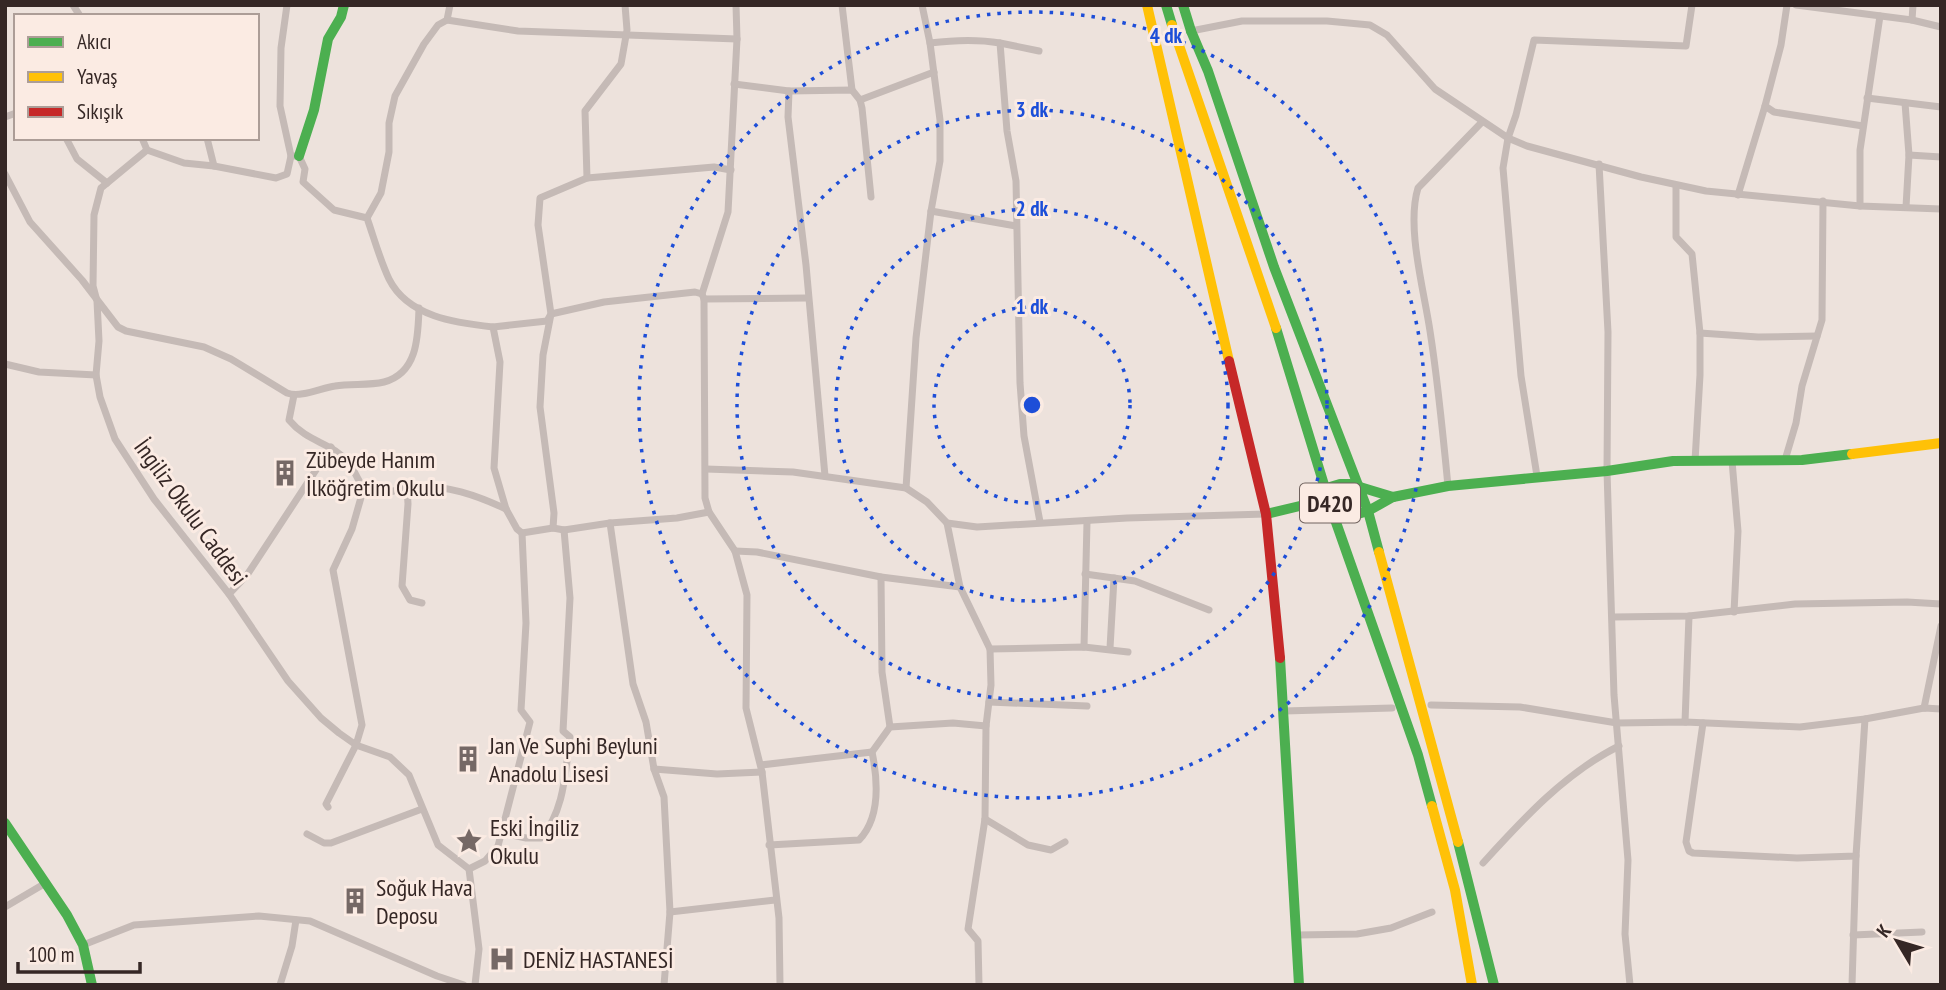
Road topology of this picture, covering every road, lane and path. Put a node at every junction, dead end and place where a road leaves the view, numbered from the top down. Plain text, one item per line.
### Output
1 (287, 5) edge
2 (344, 5) edge
3 (450, 5) edge
4 (625, 5) edge
5 (736, 5) edge
6 (842, 5) edge
7 (922, 5) edge
8 (1147, 5) edge
9 (1166, 5) edge
10 (1183, 5) edge
11 (1692, 5) edge
12 (1787, 5) edge
13 (1796, 5) edge
14 (1913, 5) edge
15 (1880, 16) junction
16 (447, 20) junction
17 (1912, 20) junction
18 (1941, 27) edge
19 (1191, 31) junction
20 (626, 36) junction
21 (737, 39) junction
22 (930, 43) junction
23 (1000, 43) junction
24 (1039, 51) dead end
25 (934, 72) junction
26 (734, 83) junction
27 (852, 90) junction
28 (789, 91) junction
29 (1867, 98) junction
30 (860, 100) junction
31 (1905, 103) junction
32 (1765, 106) junction
33 (1941, 107) edge
34 (1482, 122) junction
35 (1863, 126) junction
36 (1507, 138) junction
37 (67, 140) edge
38 (143, 140) edge
39 (208, 140) edge
40 (147, 150) junction
41 (1909, 155) junction
42 (295, 156) junction
43 (1941, 157) edge
44 (1599, 164) junction
45 (214, 166) junction
46 (731, 170) junction
47 (5, 174) edge
48 (587, 178) junction
49 (107, 183) junction
50 (1676, 186) junction
51 (1738, 195) junction
52 (871, 197) dead end
53 (1823, 201) junction
54 (1860, 206) junction
55 (1906, 208) junction
56 (1941, 209) edge
57 (931, 211) junction
58 (367, 218) junction
59 (1016, 226) junction
60 (704, 296) junction
61 (807, 298) junction
62 (97, 301) junction
63 (419, 309) junction
64 (551, 314) junction
65 (493, 327) junction
66 (1700, 333) junction
67 (1817, 336) junction
68 (5, 364) edge
69 (96, 375) junction
70 (294, 396) junction
71 (1941, 443) edge
72 (331, 447) junction
73 (1785, 460) junction
74 (1695, 461) junction
75 (1732, 461) junction
76 (706, 469) junction
77 (1607, 471) junction
78 (825, 476) junction
79 (1537, 476) junction
80 (364, 486) junction
81 (1448, 486) junction
82 (407, 487) junction
83 (1360, 487) junction
84 (905, 488) junction
85 (1326, 490) junction
86 (1393, 497) junction
87 (1304, 505) junction
88 (506, 509) junction
89 (1332, 510) junction
90 (1368, 511) junction
91 (709, 512) junction
92 (1266, 514) junction
93 (1040, 522) junction
94 (1087, 522) junction
95 (610, 523) junction
96 (947, 523) junction
97 (553, 528) junction
98 (564, 530) junction
99 (522, 533) junction
100 (735, 551) junction
101 (1085, 574) junction
102 (881, 577) junction
103 (1114, 578) junction
104 (960, 587) junction
105 (229, 594) junction
106 (422, 603) dead end
107 (1941, 604) edge
108 (1209, 610) dead end
109 (1734, 612) junction
110 (1689, 616) junction
111 (1613, 617) junction
112 (1941, 626) edge
113 (1084, 647) junction
114 (1110, 648) junction
115 (990, 649) junction
116 (1128, 652) dead end
117 (989, 702) junction
118 (1431, 705) dead end
119 (1087, 706) dead end
120 (1392, 708) dead end
121 (1924, 708) junction
122 (1941, 709) edge
123 (1284, 711) junction
124 (1865, 719) junction
125 (1685, 722) junction
126 (1617, 723) junction
127 (1703, 723) junction
128 (986, 726) junction
129 (890, 727) junction
130 (356, 745) junction
131 (1619, 746) junction
132 (872, 752) junction
133 (654, 769) junction
134 (761, 769) junction
135 (328, 807) dead end
136 (422, 809) junction
137 (985, 819) junction
138 (5, 823) edge
139 (502, 833) junction
140 (307, 834) dead end
141 (1065, 842) dead end
142 (769, 845) junction
143 (1856, 856) junction
144 (1483, 863) dead end
145 (469, 869) junction
146 (44, 884) junction
147 (775, 900) junction
148 (5, 907) edge
149 (670, 912) junction
150 (1432, 912) dead end
151 (296, 920) junction
152 (1923, 932) dead end
153 (1298, 935) junction
154 (1853, 935) junction
155 (83, 944) junction
156 (92, 985) edge
157 (280, 985) edge
158 (464, 985) edge
159 (475, 985) edge
160 (664, 985) edge
161 (780, 985) edge
162 (979, 985) edge
163 (1299, 985) edge
164 (1472, 985) edge
165 (1494, 985) edge
166 (1630, 985) edge
167 (1852, 985) edge

1 - 42 street
2 - 42 main road
3 - 16 street
4 - 20 street
5 - 21 street
6 - 27 street
7 - 22 street
8 - 92 main road
9 - 85 main road, D420
10 - 19 main road
11 - 36 street
12 - 32 street
13 - 15 street
14 - 17 street
15 - 17 street
15 - 29 street
16 - 20 street
16 - 58 street
17 - 18 street
19 - 34 street
19 - 83 main road
20 - 21 street
20 - 48 street
21 - 26 street
22 - 23 street
22 - 25 street
23 - 24 street
23 - 59 street
25 - 30 street
25 - 57 street
26 - 28 street
26 - 46 street
27 - 28 street
27 - 30 street
28 - 61 street
29 - 31 street
29 - 35 street
30 - 52 street
31 - 33 street
31 - 41 street
32 - 35 street
32 - 51 street
34 - 36 street
34 - 81 street
35 - 54 street
36 - 44 street
36 - 79 street
37 - 49 street
38 - 40 street
39 - 45 street
40 - 45 street
40 - 49 street, İngiliz Okulu Caddesi
41 - 43 street
41 - 55 street
42 - 45 street
42 - 58 street
44 - 50 street
44 - 77 street
46 - 48 street
46 - 60 street
47 - 62 street
48 - 64 street
49 - 62 street, İngiliz Okulu Caddesi
50 - 51 street
50 - 66 street
51 - 53 street
53 - 54 street
53 - 67 street
54 - 55 street
55 - 56 street
57 - 59 street
57 - 84 street
58 - 63 street
59 - 93 street
60 - 61 street
60 - 64 street
60 - 76 street
61 - 78 street
62 - 69 street, İngiliz Okulu Caddesi
62 - 70 street
63 - 65 street
63 - 70 street
64 - 65 street
64 - 97 street
65 - 88 street
66 - 67 street
66 - 74 street
67 - 73 street
68 - 69 street
69 - 105 street, İngiliz Okulu Caddesi
70 - 72 street
71 - 73 main road
72 - 80 street
72 - 105 street
73 - 75 main road
74 - 75 main road
74 - 77 main road
75 - 109 street
76 - 78 street
76 - 91 street
77 - 79 main road
77 - 111 street
78 - 84 street
79 - 81 main road
80 - 82 street
80 - 130 street
81 - 86 main road
82 - 88 street
82 - 106 street
83 - 85 main road
83 - 86 main road
83 - 90 main road
84 - 96 street
85 - 87 main road
85 - 89 main road, D420
86 - 90 main road
87 - 89 main road
87 - 92 main road
88 - 99 street
89 - 90 main road
89 - 164 main road, D420
90 - 165 main road
91 - 95 street
91 - 100 street
92 - 94 street
92 - 123 main road
93 - 94 street
93 - 96 street
94 - 101 street
95 - 98 street
95 - 133 street
96 - 104 street
97 - 98 street
97 - 99 street
98 - 139 street
99 - 139 street
100 - 102 street
100 - 134 street
101 - 103 street
101 - 113 street
102 - 104 street
102 - 129 street
103 - 108 street
103 - 114 street
104 - 115 street
105 - 130 street, İngiliz Okulu Caddesi
107 - 109 street
109 - 110 street
110 - 111 street
110 - 125 street
111 - 126 street
112 - 121 street
113 - 114 street
113 - 115 street
114 - 116 street
115 - 117 street
117 - 119 street
117 - 128 street
118 - 126 street
120 - 123 street
121 - 122 street
121 - 124 street
123 - 153 main road
124 - 127 street
124 - 143 street
125 - 126 street
125 - 127 street
126 - 131 street
127 - 143 street
128 - 129 street
128 - 137 street
129 - 132 street
130 - 135 street
130 - 136 street, İngiliz Okulu Caddesi
131 - 144 street
131 - 166 street
132 - 134 street
132 - 142 street
133 - 134 street
133 - 149 street
134 - 142 street
136 - 140 street
136 - 145 street, İngiliz Okulu Caddesi
137 - 141 street
137 - 162 street
138 - 146 main road
139 - 145 street
142 - 147 street
143 - 154 street
145 - 159 street
146 - 148 street
146 - 155 main road
147 - 149 street
147 - 161 street
149 - 160 street
150 - 153 street
151 - 155 street
151 - 157 street
151 - 158 street
152 - 154 street
153 - 163 main road
154 - 167 street
155 - 156 main road

